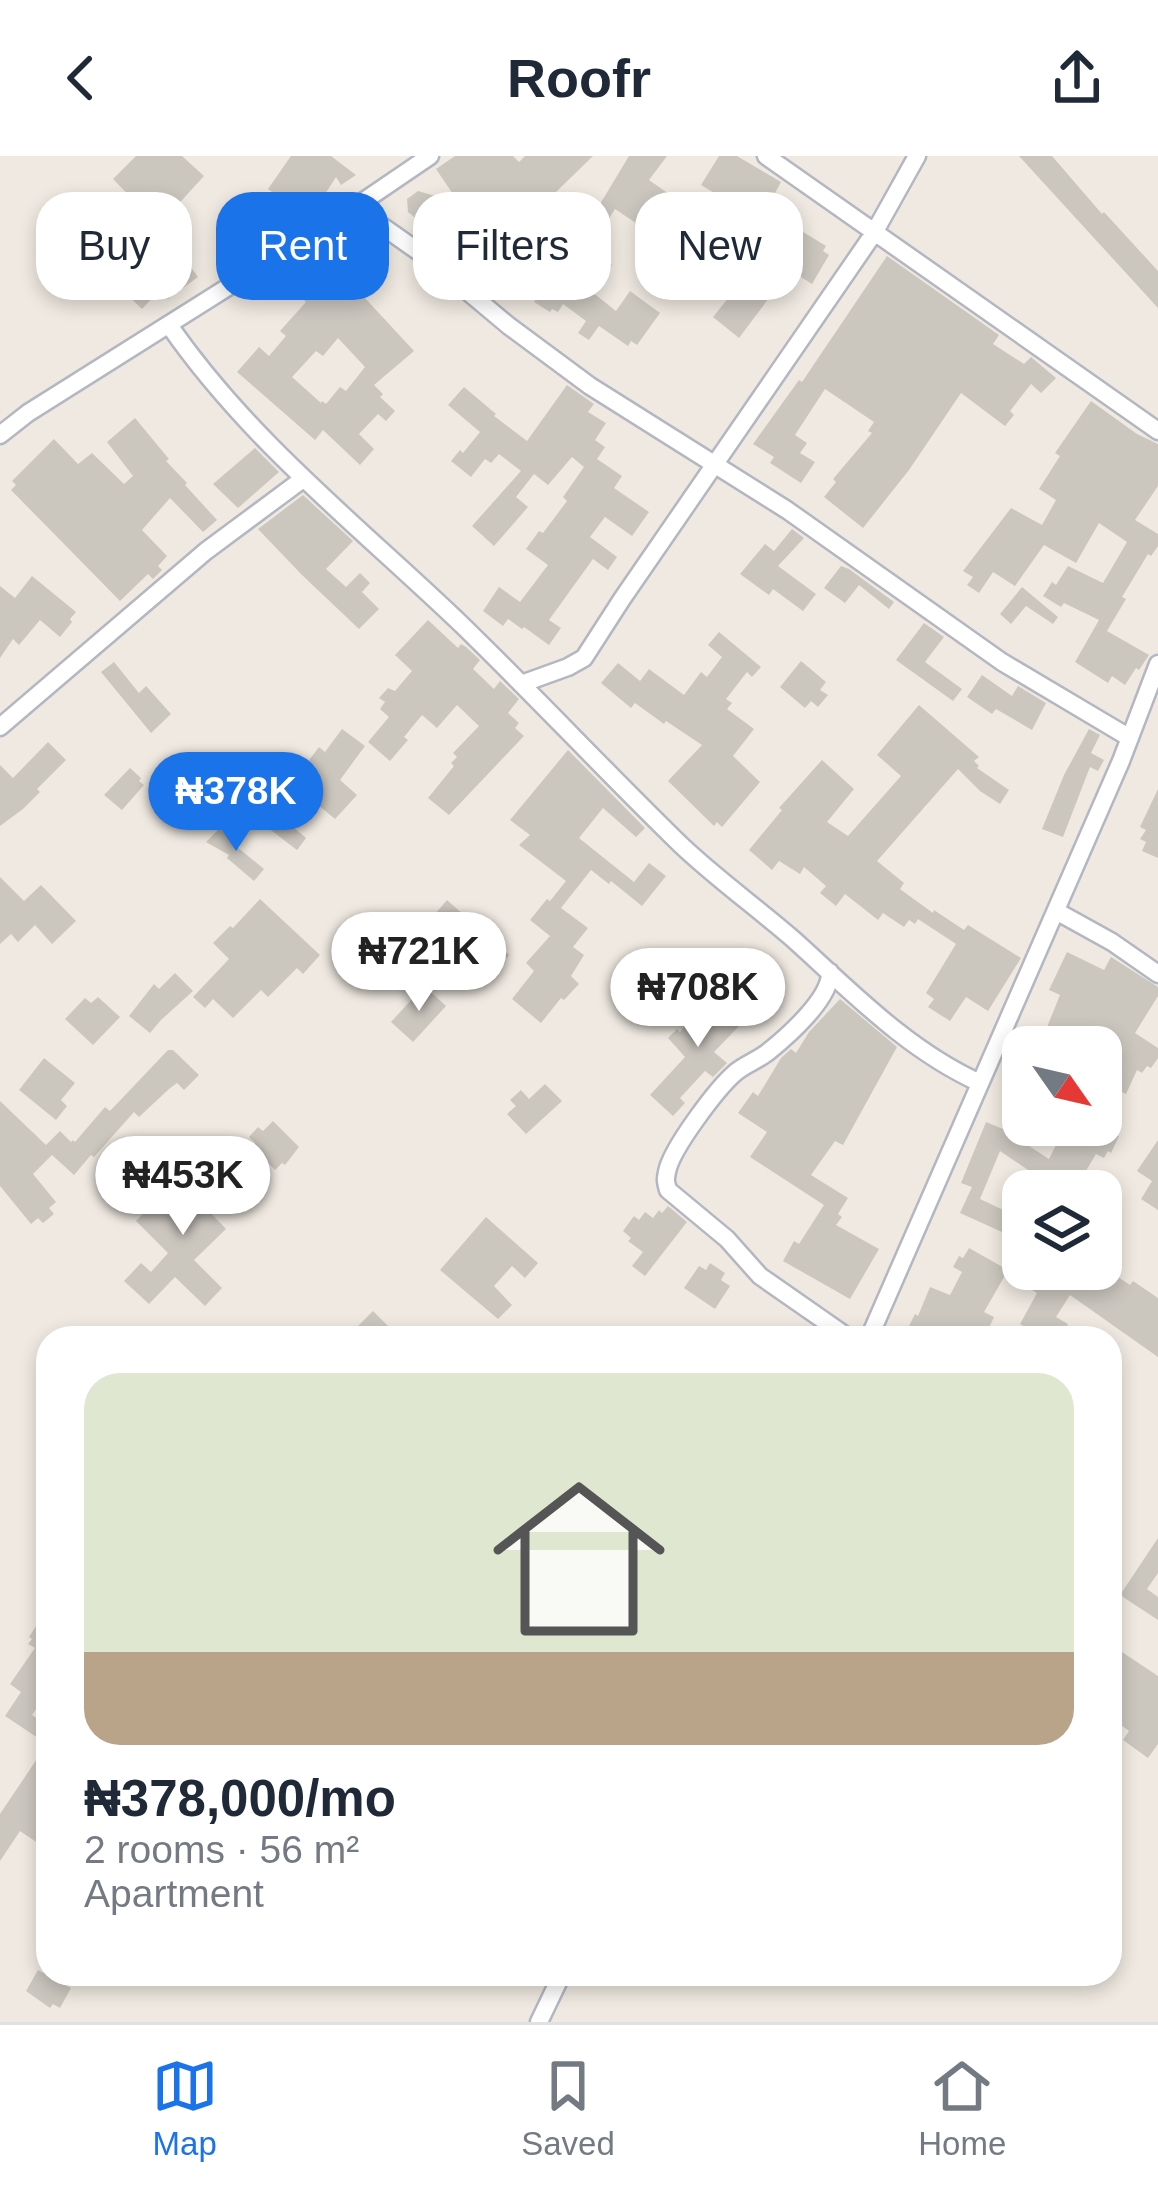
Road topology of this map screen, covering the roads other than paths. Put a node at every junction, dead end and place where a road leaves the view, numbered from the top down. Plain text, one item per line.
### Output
1 (430, 156) edge
2 (766, 156) edge
3 (916, 156) edge
4 (377, 192) edge
5 (389, 231) edge
6 (874, 232) junction
7 (216, 295) edge
8 (169, 325) junction
9 (1158, 431) edge
10 (0, 435) edge
11 (714, 464) junction
12 (303, 479) junction
13 (1158, 664) edge
14 (521, 684) junction
15 (0, 727) edge
16 (1130, 738) junction
17 (1056, 911) junction
18 (830, 973) junction
19 (1158, 974) edge
20 (980, 1084) junction
21 (833, 1326) edge
22 (874, 1326) edge
23 (556, 1986) edge
24 (538, 2022) edge

1 - 4 street
2 - 6 street
3 - 6 street
5 - 11 street
6 - 9 street
6 - 11 street
7 - 8 street
8 - 10 street
8 - 12 street
11 - 14 street
11 - 16 street
12 - 14 street
12 - 15 street
13 - 16 street
14 - 18 street
16 - 17 street
17 - 19 street
17 - 20 street
18 - 20 street
18 - 21 street
20 - 22 street
23 - 24 street

